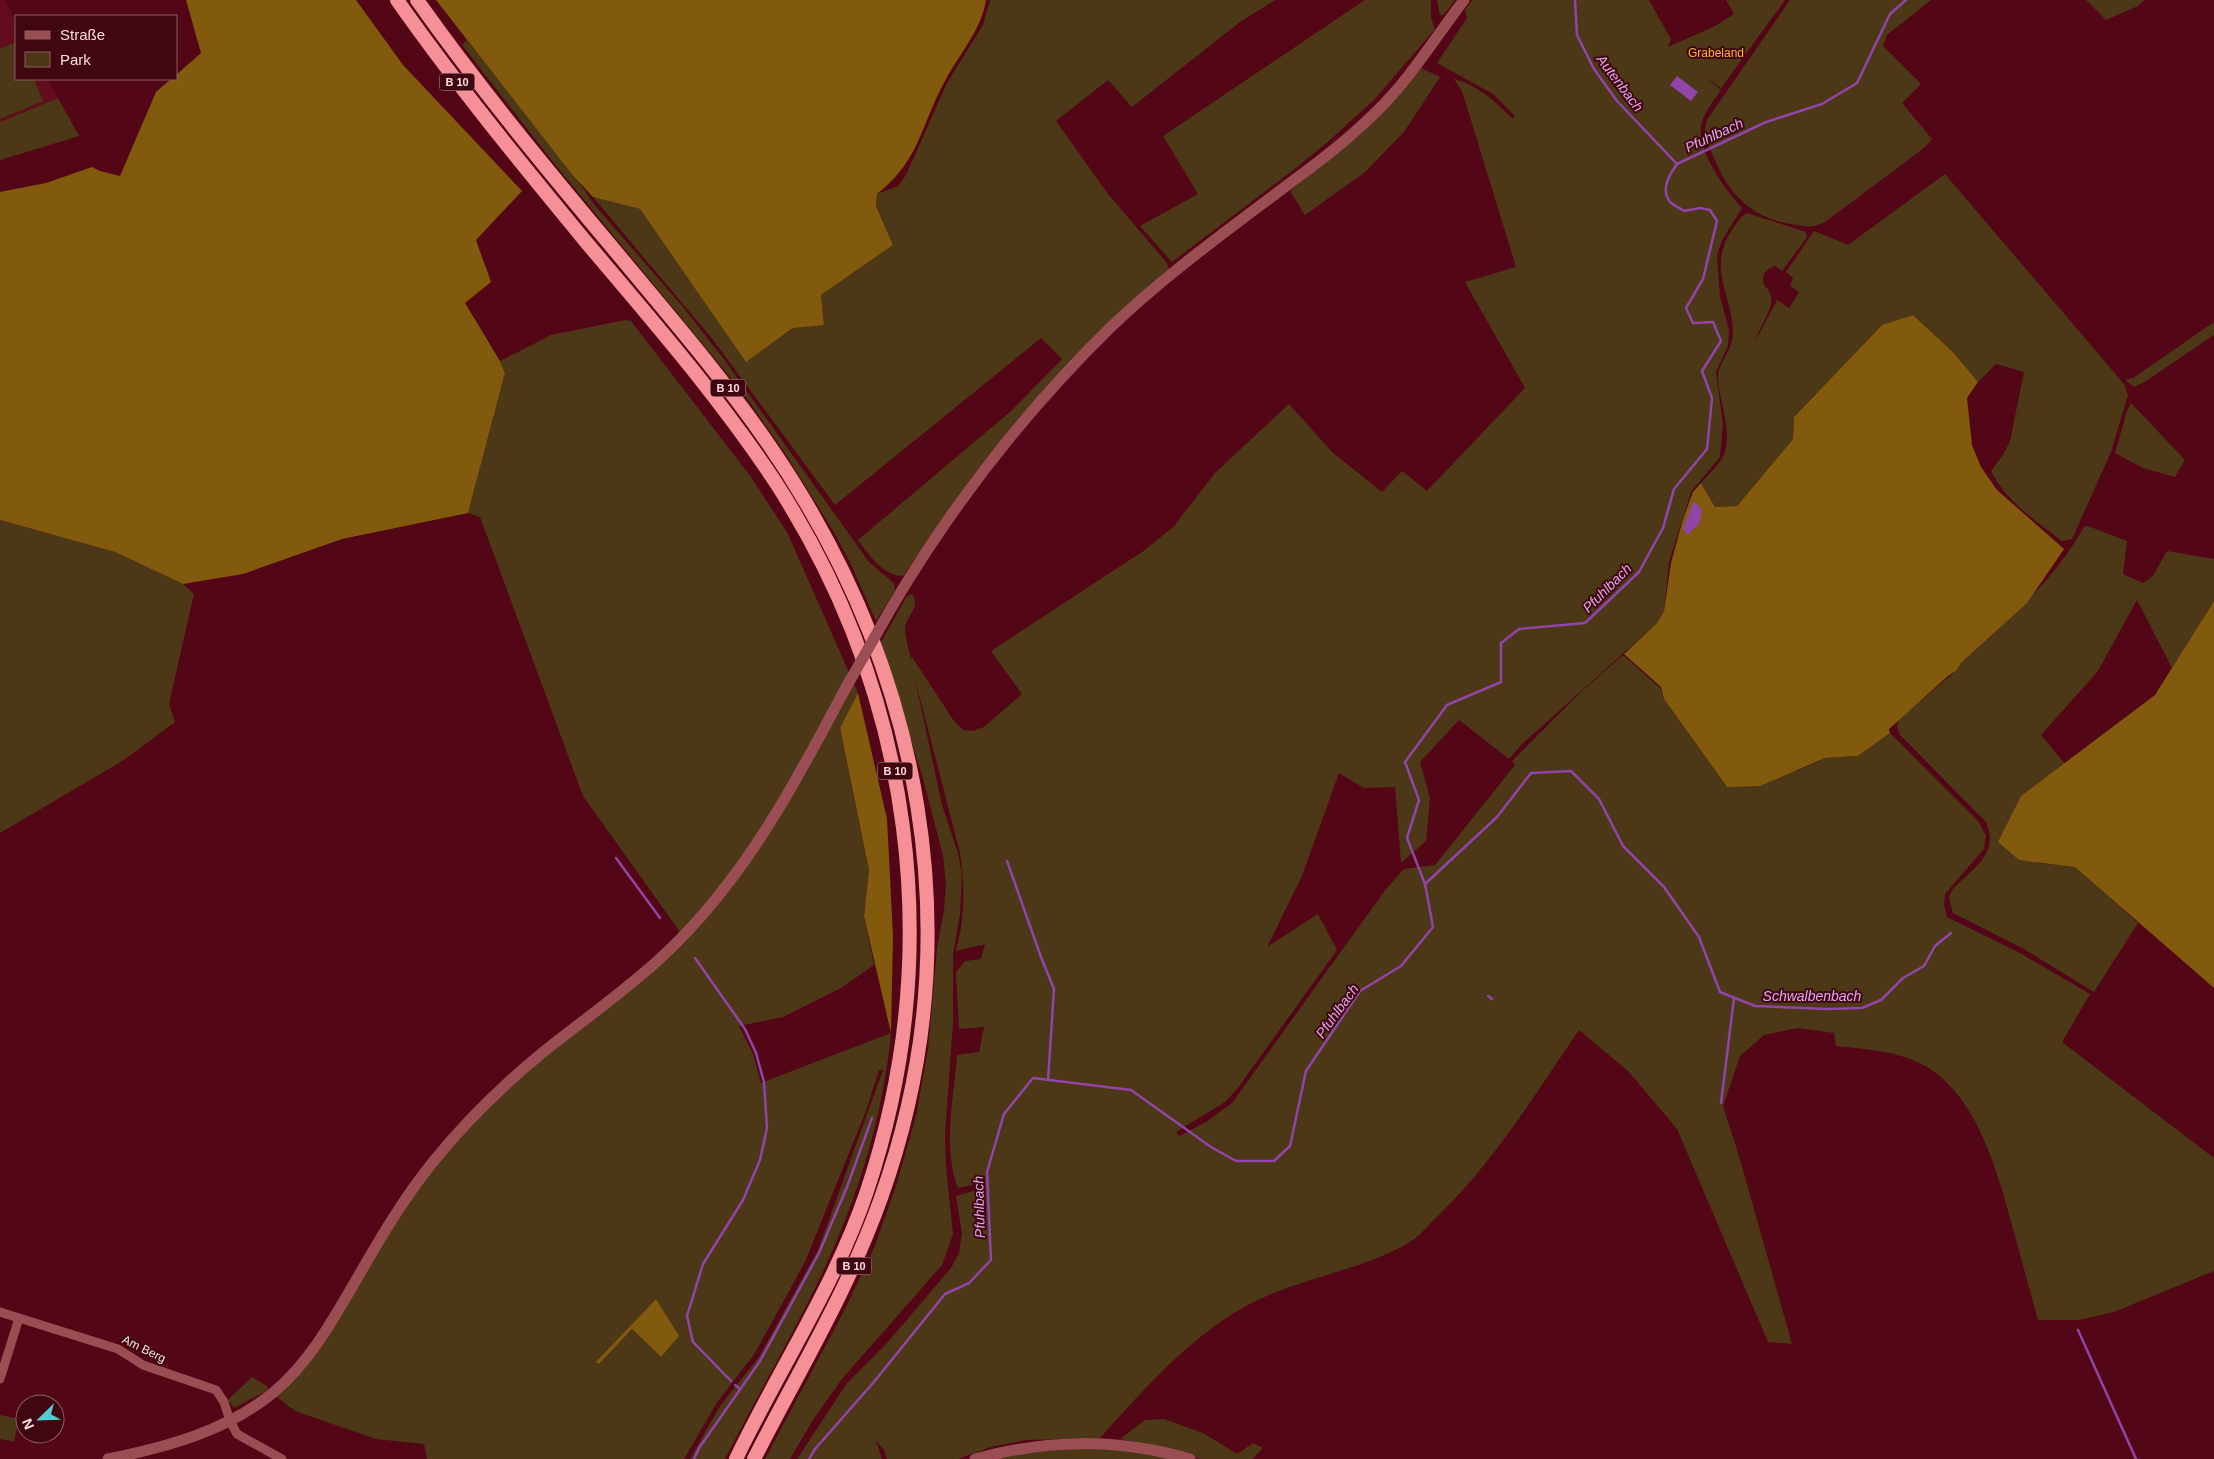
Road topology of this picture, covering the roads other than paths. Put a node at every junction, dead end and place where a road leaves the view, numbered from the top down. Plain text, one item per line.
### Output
1 (397, 0) edge
2 (417, 0) edge
3 (1464, 0) edge
4 (0, 1312) edge
5 (19, 1318) junction
6 (0, 1379) edge
7 (230, 1421) junction
8 (108, 1459) edge
9 (282, 1459) edge
10 (736, 1459) edge
11 (754, 1459) edge
12 (975, 1459) edge
13 (1190, 1459) edge

1 - 10 highway, B 10
2 - 11 highway, B 10
3 - 7 street, bridge
4 - 5 street, Am Berg
5 - 6 street
5 - 7 street, Am Berg
7 - 8 street
7 - 9 street, Am Berg
12 - 13 street

